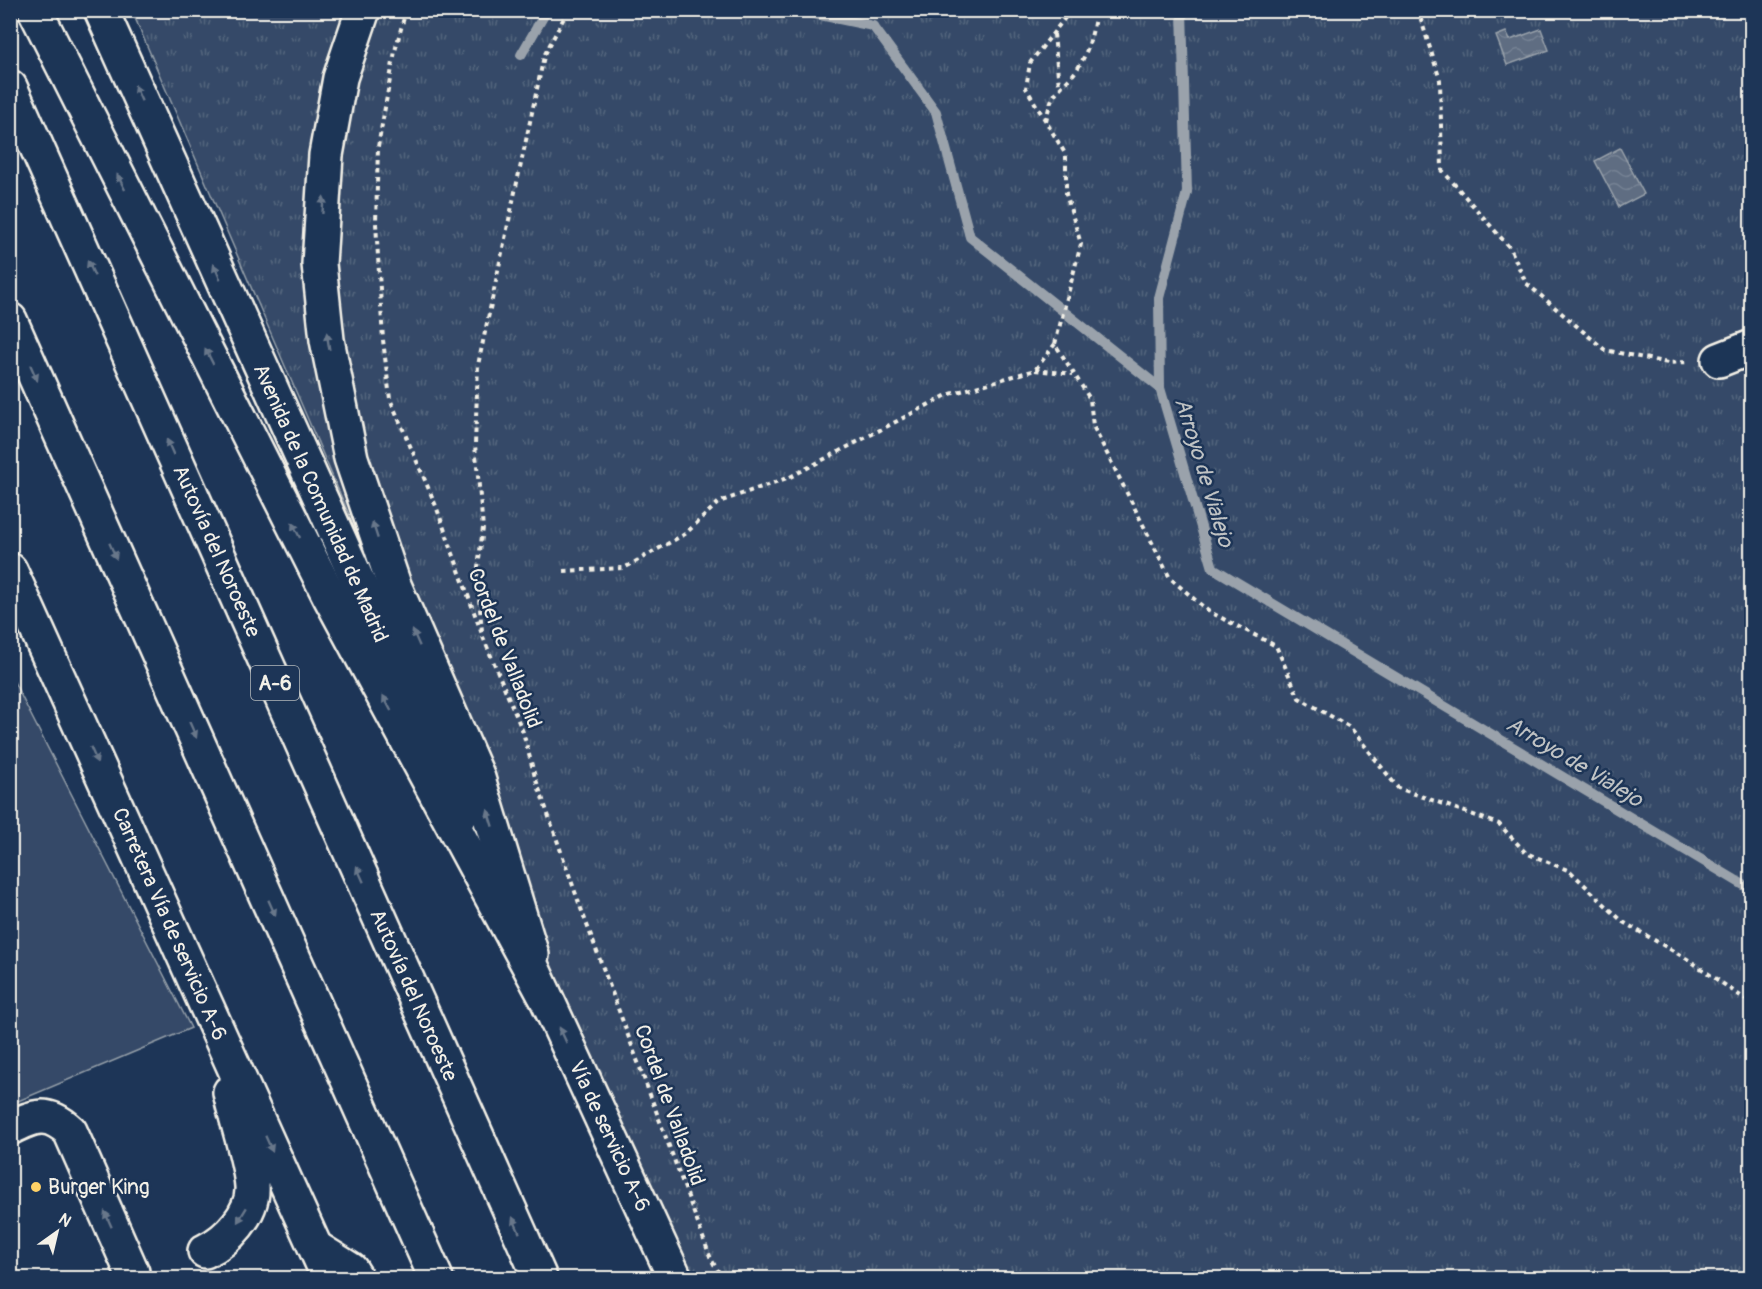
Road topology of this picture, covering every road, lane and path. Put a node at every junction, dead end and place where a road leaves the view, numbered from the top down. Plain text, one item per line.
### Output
1 (35, 10) edge
2 (101, 10) edge
3 (363, 10) edge
4 (406, 10) edge
5 (568, 10) edge
6 (1071, 10) edge
7 (1096, 10) edge
8 (1418, 10) edge
9 (1054, 33) junction
10 (1060, 86) junction
11 (10, 87) edge
12 (1046, 122) junction
13 (10, 320) edge
14 (1055, 344) junction
15 (1752, 347) edge
16 (1719, 360) joint
17 (1035, 370) junction
18 (1073, 374) junction
19 (10, 570) edge
20 (564, 571) dead end
21 (10, 622) edge
22 (483, 637) junction
23 (70, 702) junction
24 (544, 994) junction
25 (1752, 1004) edge
26 (212, 1017) junction
27 (10, 1128) edge
28 (316, 1248) junction
29 (206, 1251) dead end
30 (132, 1272) dead end
31 (329, 1278) edge
32 (356, 1278) edge
33 (436, 1278) edge
34 (540, 1278) edge
35 (675, 1278) edge
36 (722, 1278) edge

24 -> 1 main road
24 -> 2 main road, Avenida de la Comunidad de Madrid
24 -> 3 main road
4 - 22 path, Cordel de Valladolid
5 - 22 path
6 - 9 path
7 - 10 path
8 - 16 path
9 - 10 path
9 - 12 path
10 - 12 path
34 -> 11 main road, Autovía del Noroeste / A-6
12 - 14 path
13 -> 33 main road
14 - 17 path
14 - 18 path
15 - 16 main road
17 - 18 path
17 - 20 path
18 - 25 path
19 - 23 main road, Carretera Vía de servicio A-6
21 - 23 main road
22 - 36 path, Cordel de Valladolid
23 -> 26 main road, Carretera Vía de servicio A-6
35 -> 24 main road, Vía de servicio A-6
26 -> 28 main road, Carretera Vía de servicio A-6
26 -> 29 main road
30 -> 27 main road
28 - 31 main road, Carretera Vía de servicio A-6
28 - 32 main road

